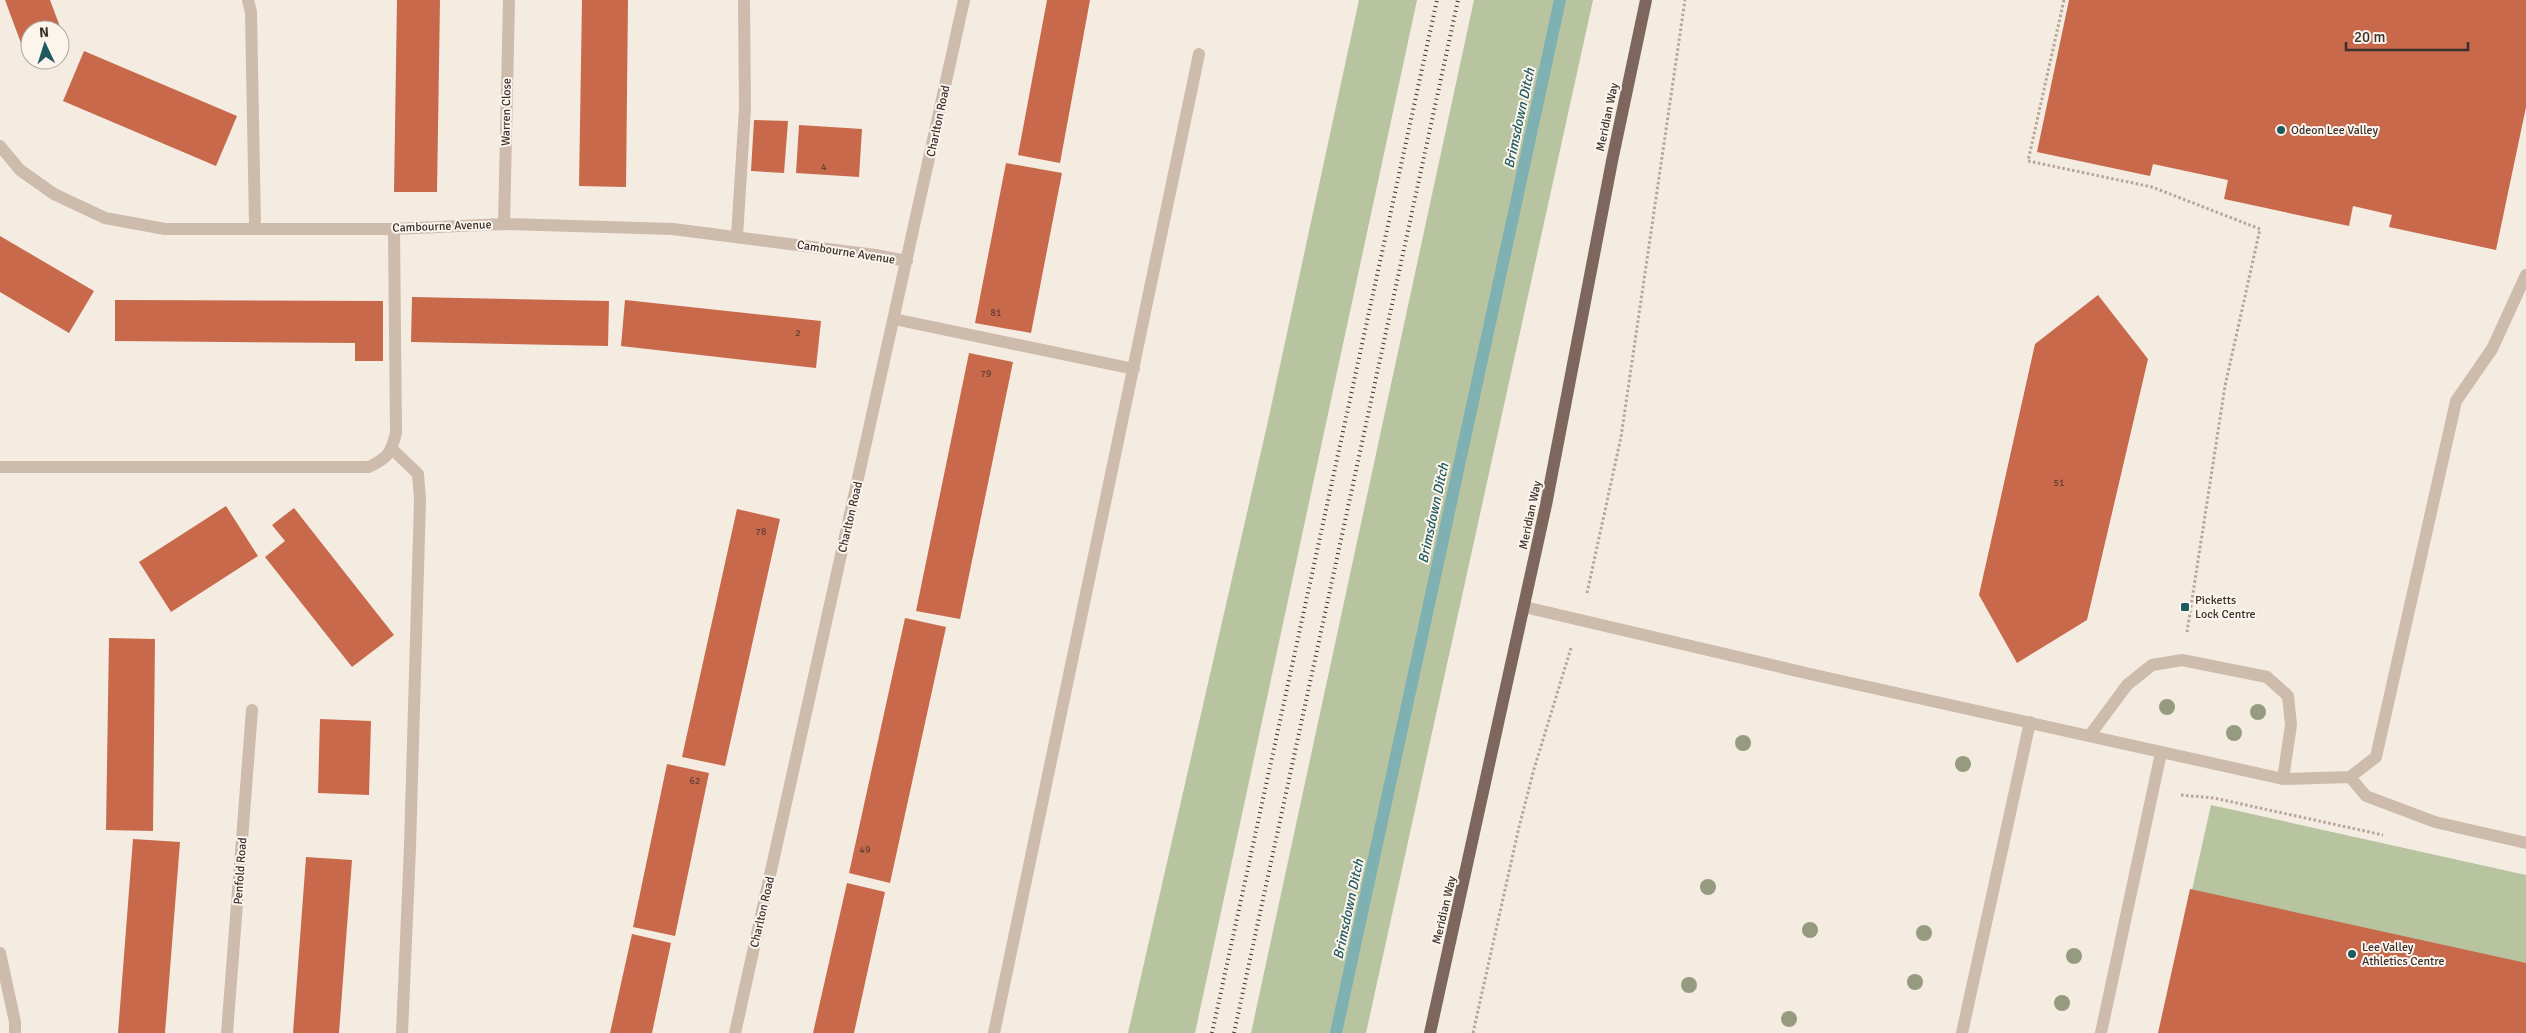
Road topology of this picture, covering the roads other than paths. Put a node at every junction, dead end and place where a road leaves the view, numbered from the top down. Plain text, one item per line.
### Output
1 (248, 0) edge
2 (509, 0) edge
3 (744, 0) edge
4 (964, 0) edge
5 (1646, 0) edge
6 (1199, 54) dead end
7 (0, 146) edge
8 (504, 224) junction
9 (255, 227) junction
10 (394, 229) junction
11 (737, 236) junction
12 (907, 261) junction
13 (2526, 275) edge
14 (894, 319) junction
15 (1134, 369) junction
16 (392, 449) junction
17 (0, 467) edge
18 (1525, 607) junction
19 (252, 710) dead end
20 (2030, 722) junction
21 (2090, 735) junction
22 (2161, 753) junction
23 (2350, 777) junction
24 (2283, 779) junction
25 (2526, 843) edge
26 (0, 953) edge
27 (15, 1033) edge
28 (228, 1033) edge
29 (402, 1033) edge
30 (735, 1033) edge
31 (994, 1033) edge
32 (1430, 1033) edge
33 (1962, 1033) edge
34 (2101, 1033) edge

1 - 9 street
2 - 8 street, Warren Close
3 - 11 street
4 - 12 street, Charlton Road
5 - 18 main road, Meridian Way
6 - 15 street
7 - 9 street, Cambourne Avenue
8 - 10 street, Cambourne Avenue
8 - 11 street, Cambourne Avenue
9 - 10 street, Cambourne Avenue
10 - 16 street
11 - 12 street, Cambourne Avenue
12 - 14 street, Charlton Road
13 - 23 street
14 - 15 street
14 - 30 street, Charlton Road
15 - 31 street
16 - 17 street
16 - 29 street
18 - 20 street
18 - 32 main road, Meridian Way
19 - 28 street, Penfold Road
20 - 21 street
20 - 33 street
21 - 22 street
21 - 24 street
22 - 24 street
22 - 34 street
23 - 24 street
23 - 25 street
26 - 27 street

